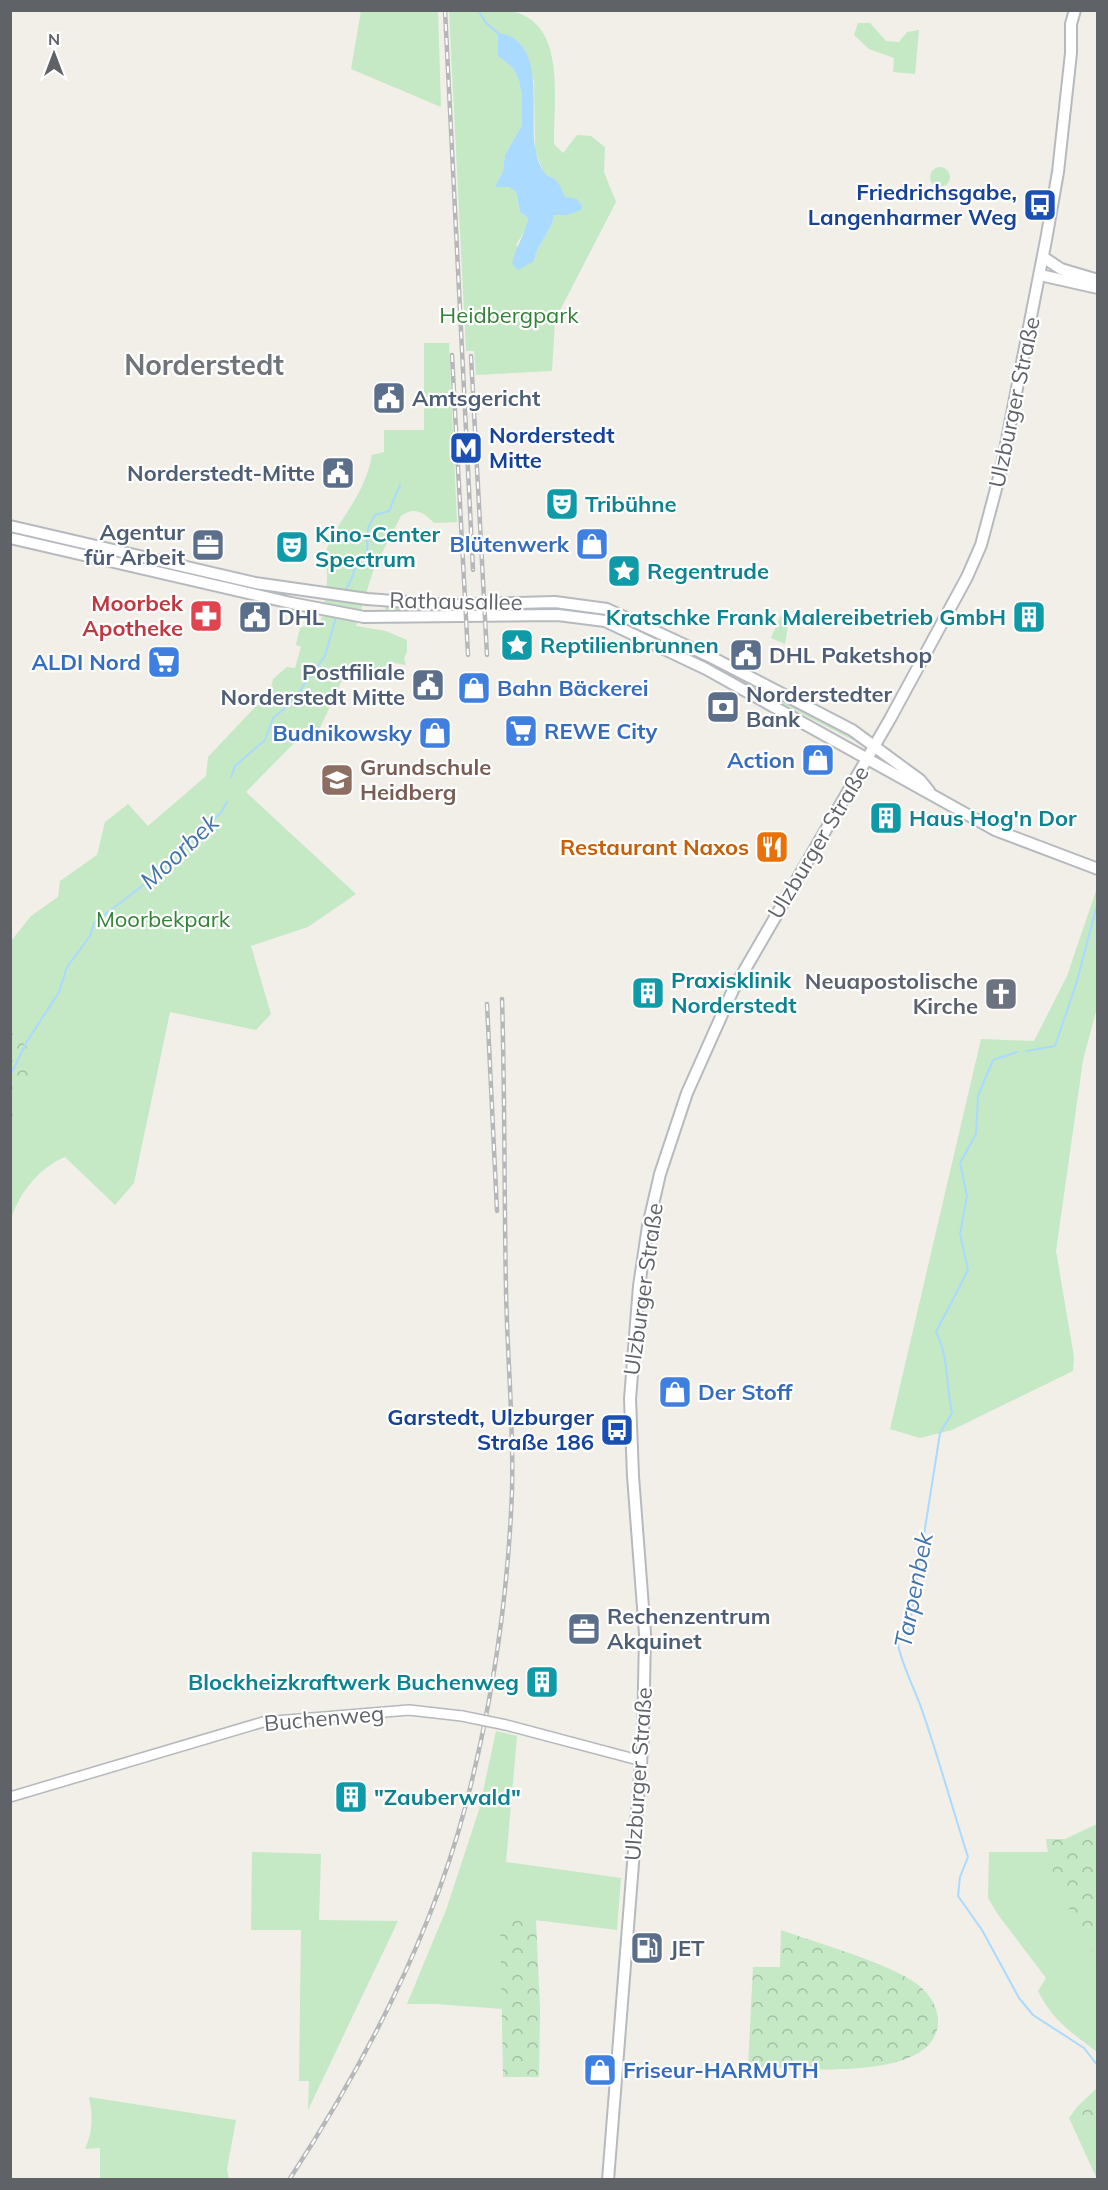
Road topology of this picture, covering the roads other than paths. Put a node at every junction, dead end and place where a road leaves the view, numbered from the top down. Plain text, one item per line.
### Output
1 (1076, 10) edge
2 (1043, 257) junction
3 (1040, 276) junction
4 (1098, 280) edge
5 (1098, 288) edge
6 (10, 526) edge
7 (10, 538) edge
8 (875, 746) junction
9 (868, 758) junction
10 (929, 791) junction
11 (1098, 869) edge
12 (642, 1761) junction
13 (10, 1797) edge
14 (608, 2180) edge

1 - 2 main road, Ulzburger Straße
2 - 3 main road, Ulzburger Straße
2 - 4 main road
3 - 5 main road
3 - 8 main road, Ulzburger Straße
6 - 8 main road, Rathausallee
7 - 9 main road, Rathausallee
8 - 9 main road, Ulzburger Straße
8 - 10 main road, Rathausallee
9 - 10 main road, Rathausallee
9 - 12 main road, Ulzburger Straße
10 - 11 main road
12 - 13 street, Buchenweg, bridge
12 - 14 main road, Ulzburger Straße

